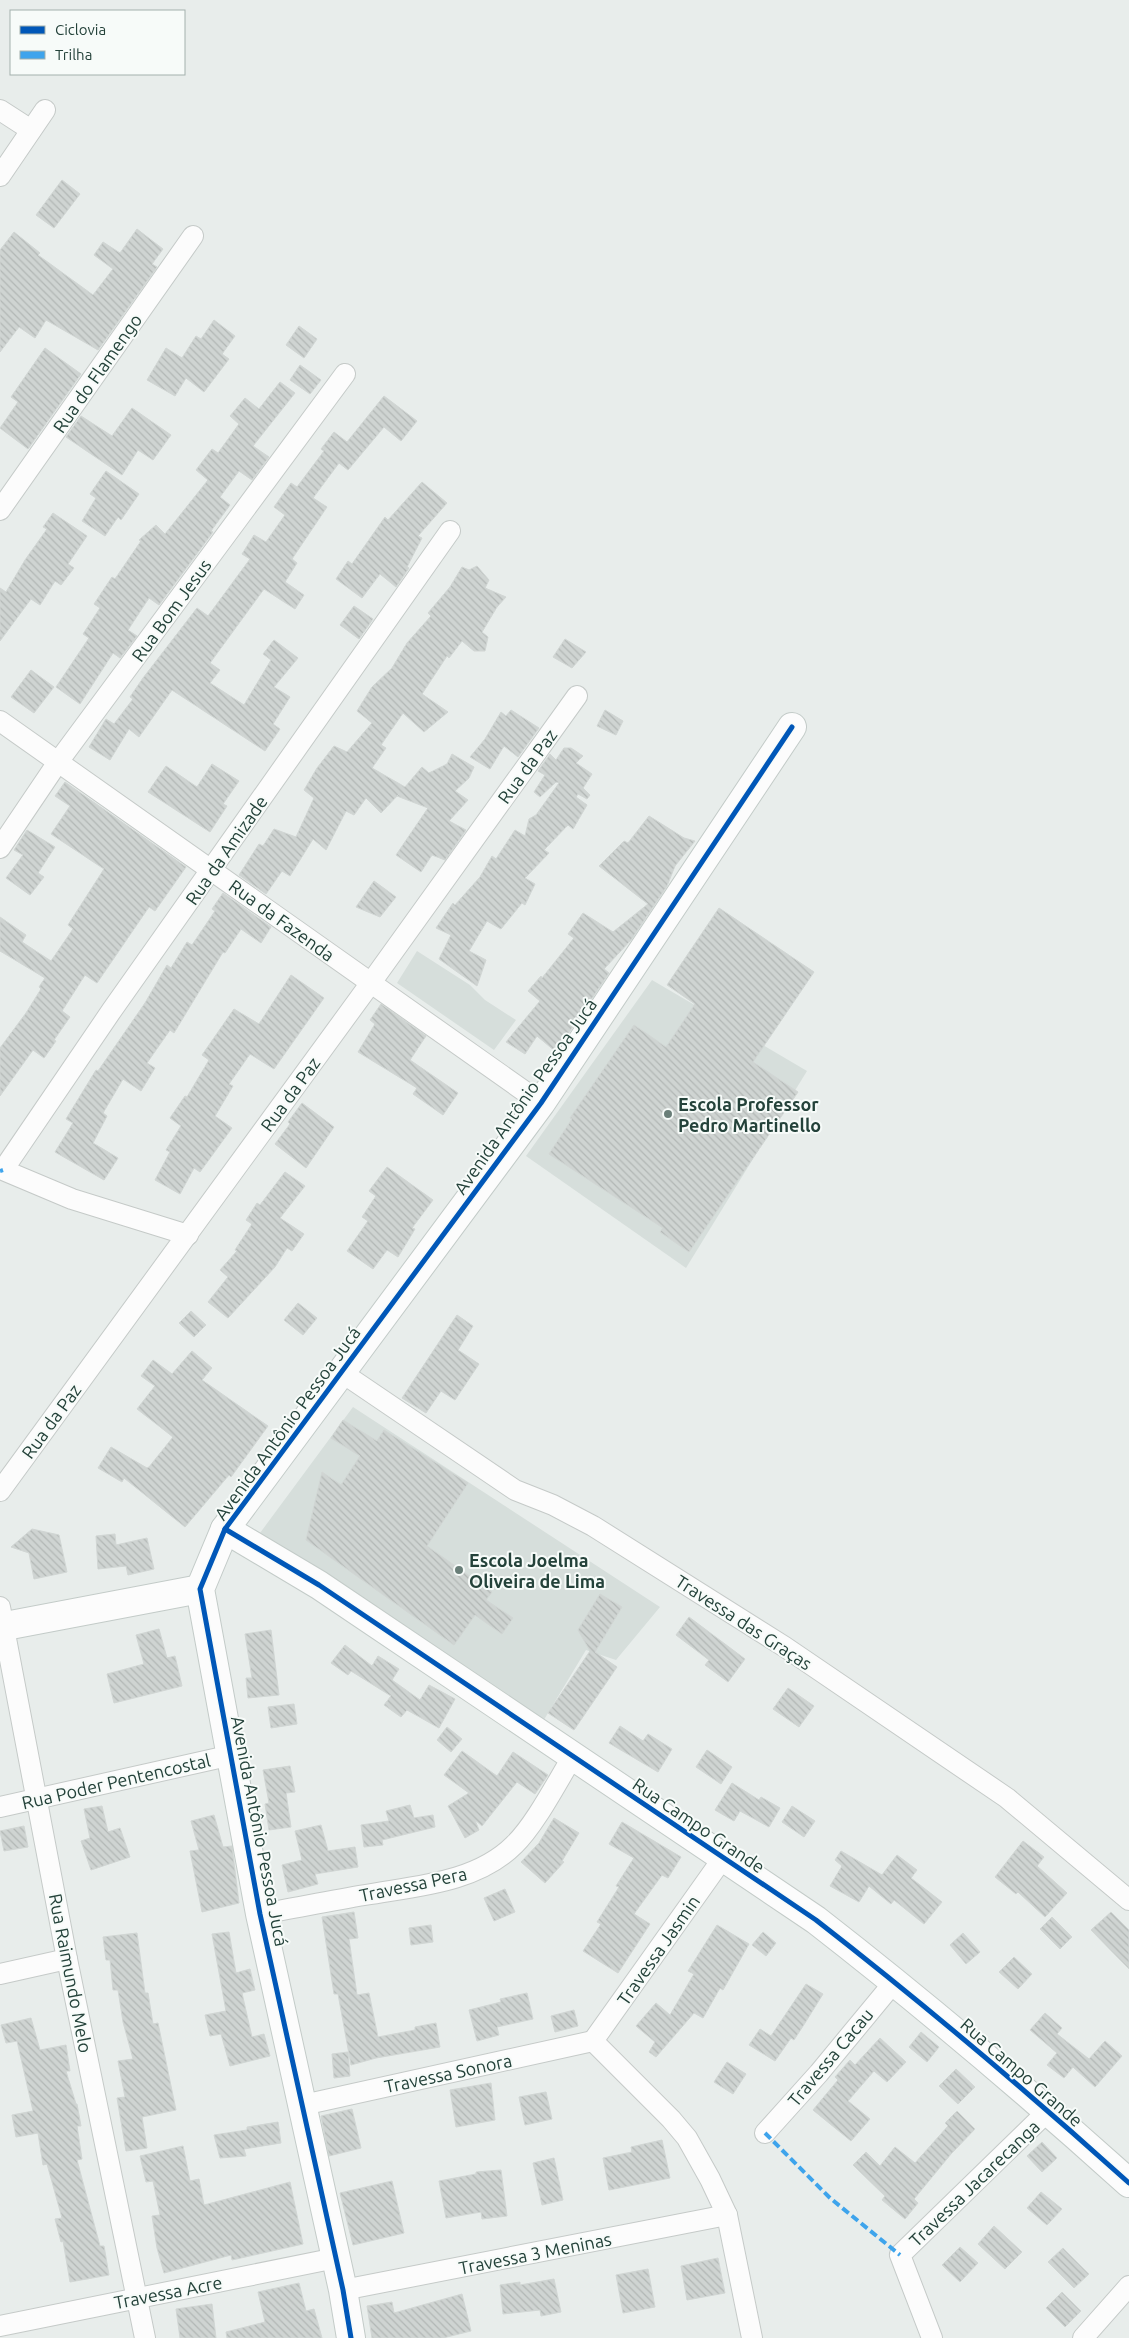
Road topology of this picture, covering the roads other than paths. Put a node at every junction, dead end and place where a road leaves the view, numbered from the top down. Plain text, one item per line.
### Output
1 (0, 110) edge
2 (45, 110) dead end
3 (31, 130) junction
4 (0, 176) edge
5 (193, 236) dead end
6 (345, 374) dead end
7 (0, 510) edge
8 (450, 531) dead end
9 (577, 696) dead end
10 (0, 721) edge
11 (792, 727) dead end
12 (58, 762) junction
13 (0, 848) edge
14 (212, 870) junction
15 (370, 984) junction
16 (541, 1102) junction
17 (188, 1236) junction
18 (341, 1372) junction
19 (0, 1491) edge
20 (225, 1530) junction
21 (200, 1589) junction
22 (2, 1620) edge
23 (232, 1755) junction
24 (573, 1756) junction
25 (37, 1800) junction
26 (0, 1807) edge
27 (723, 1858) junction
28 (1129, 1900) edge
29 (260, 1914) junction
30 (67, 1959) junction
31 (0, 1974) edge
32 (895, 1981) junction
33 (593, 2041) junction
34 (303, 2106) junction
35 (1048, 2111) junction
36 (765, 2133) dead end
37 (1129, 2184) edge
38 (727, 2215) junction
39 (336, 2258) junction
40 (1129, 2286) edge
41 (344, 2290) junction
42 (138, 2298) junction
43 (0, 2326) edge
44 (146, 2338) edge
45 (351, 2338) edge
46 (752, 2338) edge
47 (932, 2338) edge
48 (1083, 2338) edge

1 - 3 street
2 - 3 street
3 - 4 street
5 - 7 street, Rua do Flamengo
6 - 12 street, Rua Bom Jesus
8 - 14 street, Rua da Amizade
9 - 15 street, Rua da Paz
10 - 12 street, Rua da Fazenda
11 - 16 street, Avenida Antônio Pessoa Jucá
12 - 13 street, Rua Bom Jesus
12 - 14 street, Rua da Fazenda
14 - 15 street, Rua da Fazenda
14 - 17 street, Rua da Amizade
15 - 16 street, Rua da Fazenda
15 - 17 street, Rua da Paz
16 - 18 street, Avenida Antônio Pessoa Jucá
17 - 19 street, Rua da Paz
18 - 20 street, Avenida Antônio Pessoa Jucá
18 - 28 street, Travessa das Graças
20 - 21 street, Avenida Antônio Pessoa Jucá
20 - 24 street, Rua Campo Grande
21 - 22 street
21 - 23 street, Avenida Antônio Pessoa Jucá
22 - 25 street, Rua Raimundo Melo
23 - 25 street, Rua Poder Pentencostal
23 - 29 street, Avenida Antônio Pessoa Jucá
24 - 27 street, Rua Campo Grande
24 - 29 street, Travessa Pera
25 - 26 street, Rua Poder Pentencostal
25 - 30 street, Rua Raimundo Melo
27 - 32 street, Rua Campo Grande
27 - 33 street, Travessa Jasmin
29 - 34 street, Avenida Antônio Pessoa Jucá
30 - 31 street
30 - 42 street, Rua Raimundo Melo
32 - 35 street, Rua Campo Grande
32 - 36 street, Travessa Cacau
33 - 34 street, Travessa Sonora
33 - 38 street
34 - 39 street, Avenida Antônio Pessoa Jucá
35 - 37 street, Rua Campo Grande
35 - 47 street, Travessa Jacarecanga
38 - 41 street, Travessa 3 Meninas
38 - 46 street
39 - 41 street, Avenida Antônio Pessoa Jucá
39 - 42 street, Travessa Acre
40 - 48 street
41 - 45 street, Avenida Antônio Pessoa Jucá
42 - 43 street, Travessa Acre
42 - 44 street, Rua Raimundo Melo

